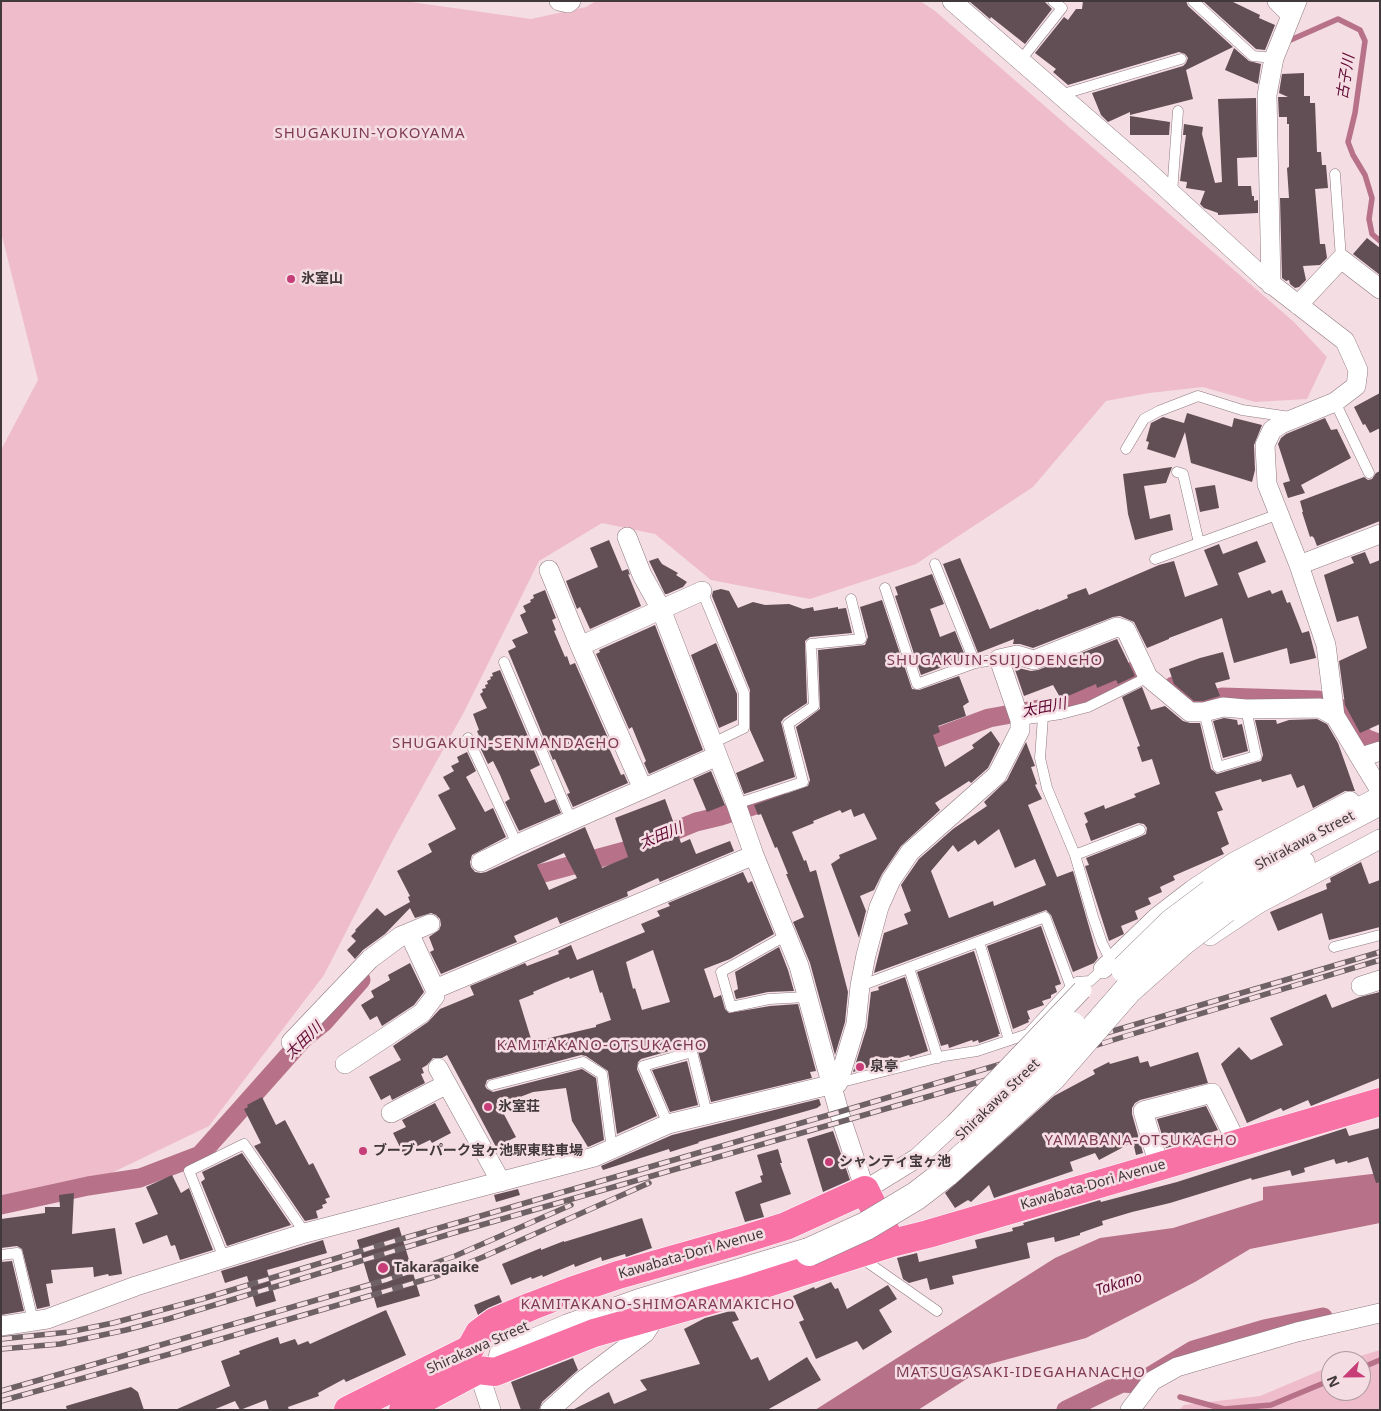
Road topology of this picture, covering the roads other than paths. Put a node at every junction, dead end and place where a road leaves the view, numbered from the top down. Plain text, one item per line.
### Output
1 (559, 1) edge
2 (571, 1) edge
3 (952, 1) edge
4 (1053, 1) edge
5 (1193, 1) edge
6 (1277, 1) edge
7 (1294, 8) edge
8 (1274, 58) junction
9 (1180, 59) dead end
10 (1020, 61) junction
11 (1060, 95) junction
12 (1178, 111) dead end
13 (1335, 174) dead end
14 (1172, 193) junction
15 (1341, 259) junction
16 (1272, 285) junction
17 (1380, 288) edge
18 (1298, 305) junction
19 (1335, 402) junction
20 (1296, 418) junction
21 (1126, 449) dead end
22 (1177, 472) dead end
23 (1369, 473) dead end
24 (1279, 514) junction
25 (1380, 534) edge
26 (627, 537) dead end
27 (1199, 543) junction
28 (1155, 559) dead end
29 (935, 564) dead end
30 (1299, 565) junction
31 (548, 570) dead end
32 (705, 587) joint
33 (886, 588) dead end
34 (851, 599) dead end
35 (660, 609) junction
36 (580, 646) junction
37 (999, 659) junction
38 (504, 662) dead end
39 (975, 663) junction
40 (1148, 677) junction
41 (1246, 709) junction
42 (1204, 712) junction
43 (1334, 716) junction
44 (1043, 717) junction
45 (1020, 720) junction
46 (468, 738) dead end
47 (715, 749) junction
48 (1380, 751) edge
49 (1361, 756) junction
50 (643, 789) junction
51 (1379, 791) edge
52 (736, 804) junction
53 (571, 820) junction
54 (1380, 822) edge
55 (1140, 830) dead end
56 (1380, 839) edge
57 (517, 844) junction
58 (754, 855) junction
59 (1075, 855) junction
60 (481, 862) dead end
61 (1219, 901) junction
62 (430, 924) dead end
63 (409, 933) junction
64 (1380, 934) edge
65 (787, 935) junction
66 (979, 942) junction
67 (1334, 947) dead end
68 (908, 968) junction
69 (1091, 977) junction
70 (1380, 980) edge
71 (860, 986) junction
72 (1361, 986) dead end
73 (435, 989) junction
74 (806, 997) junction
75 (1009, 1040) junction
76 (290, 1042) dead end
77 (938, 1058) junction
78 (345, 1064) dead end
79 (834, 1084) junction
80 (492, 1085) dead end
81 (1380, 1102) edge
82 (391, 1113) dead end
83 (707, 1114) junction
84 (668, 1124) junction
85 (1237, 1143) junction
86 (612, 1149) junction
87 (1159, 1166) junction
88 (501, 1182) junction
89 (865, 1190) junction
90 (305, 1233) junction
91 (892, 1243) junction
92 (863, 1252) junction
93 (1, 1255) edge
94 (224, 1258) junction
95 (937, 1311) dead end
96 (1380, 1313) edge
97 (656, 1316) junction
98 (33, 1321) junction
99 (1, 1326) edge
100 (474, 1359) junction
101 (348, 1410) edge
102 (402, 1410) edge
103 (491, 1410) edge
104 (550, 1410) edge
105 (1130, 1410) edge

1 - 2 street
3 - 10 street
4 - 10 lane
5 - 8 lane
6 - 7 street
7 - 8 street
8 - 16 street
9 - 11 lane
10 - 11 street
11 - 14 street
12 - 14 lane
13 - 15 lane
14 - 16 street
15 - 17 street
15 - 18 street
16 - 18 street
18 - 19 street
19 - 20 street
19 - 23 lane
20 - 21 lane
20 - 24 street
22 - 27 lane
24 - 27 lane
24 - 30 street
25 - 30 street
26 - 35 street
27 - 28 lane
29 - 39 lane
30 - 43 street
31 - 36 street
32 - 35 street
32 - 47 lane
33 - 39 lane
34 - 52 lane
35 - 36 street
35 - 47 street
36 - 50 street
37 - 39 lane
37 - 40 street
37 - 45 street
38 - 53 lane
40 - 42 street
40 - 44 lane
41 - 42 street
41 - 42 lane
41 - 43 street
43 - 49 street
44 - 45 lane
44 - 59 lane
45 - 71 street
46 - 57 lane
47 - 50 street
47 - 52 street
48 - 49 street
49 - 51 street
50 - 53 street
51 - 61 street, Shirakawa Street
51 - 69 street
52 - 58 street
53 - 57 street
54 - 61 street, Shirakawa Street
55 - 59 lane
56 - 69 street
57 - 60 street
58 - 65 street
58 - 73 street
59 - 69 lane
61 - 100 street, Shirakawa Street, bridge
62 - 63 street
63 - 73 street
63 - 76 street
64 - 67 lane
65 - 74 street
65 - 74 lane
66 - 68 lane
66 - 69 lane
66 - 75 lane
68 - 71 lane
68 - 77 lane
69 - 75 lane
69 - 89 street, bridge
70 - 72 street
71 - 79 street
73 - 78 street
74 - 79 street
75 - 77 lane
77 - 79 lane
79 - 83 street
79 - 89 street
80 - 86 lane
81 - 85 highway, Kawabata-Dori Avenue
82 - 88 street
83 - 84 street
83 - 84 lane
84 - 86 street
85 - 87 highway, Kawabata-Dori Avenue
85 - 87 street
86 - 88 street
87 - 91 highway, Kawabata-Dori Avenue
88 - 90 street
89 - 91 highway
89 - 100 highway, Kawabata-Dori Avenue
90 - 94 street
90 - 94 lane
91 - 92 highway, Kawabata-Dori Avenue
92 - 95 lane
92 - 97 highway, Kawabata-Dori Avenue
93 - 98 lane
94 - 98 street
96 - 105 street
97 - 100 highway, Kawabata-Dori Avenue
97 - 104 street
98 - 99 street
100 - 101 highway, Shirakawa Street
100 - 102 highway, Shirakawa Street
100 - 103 street

